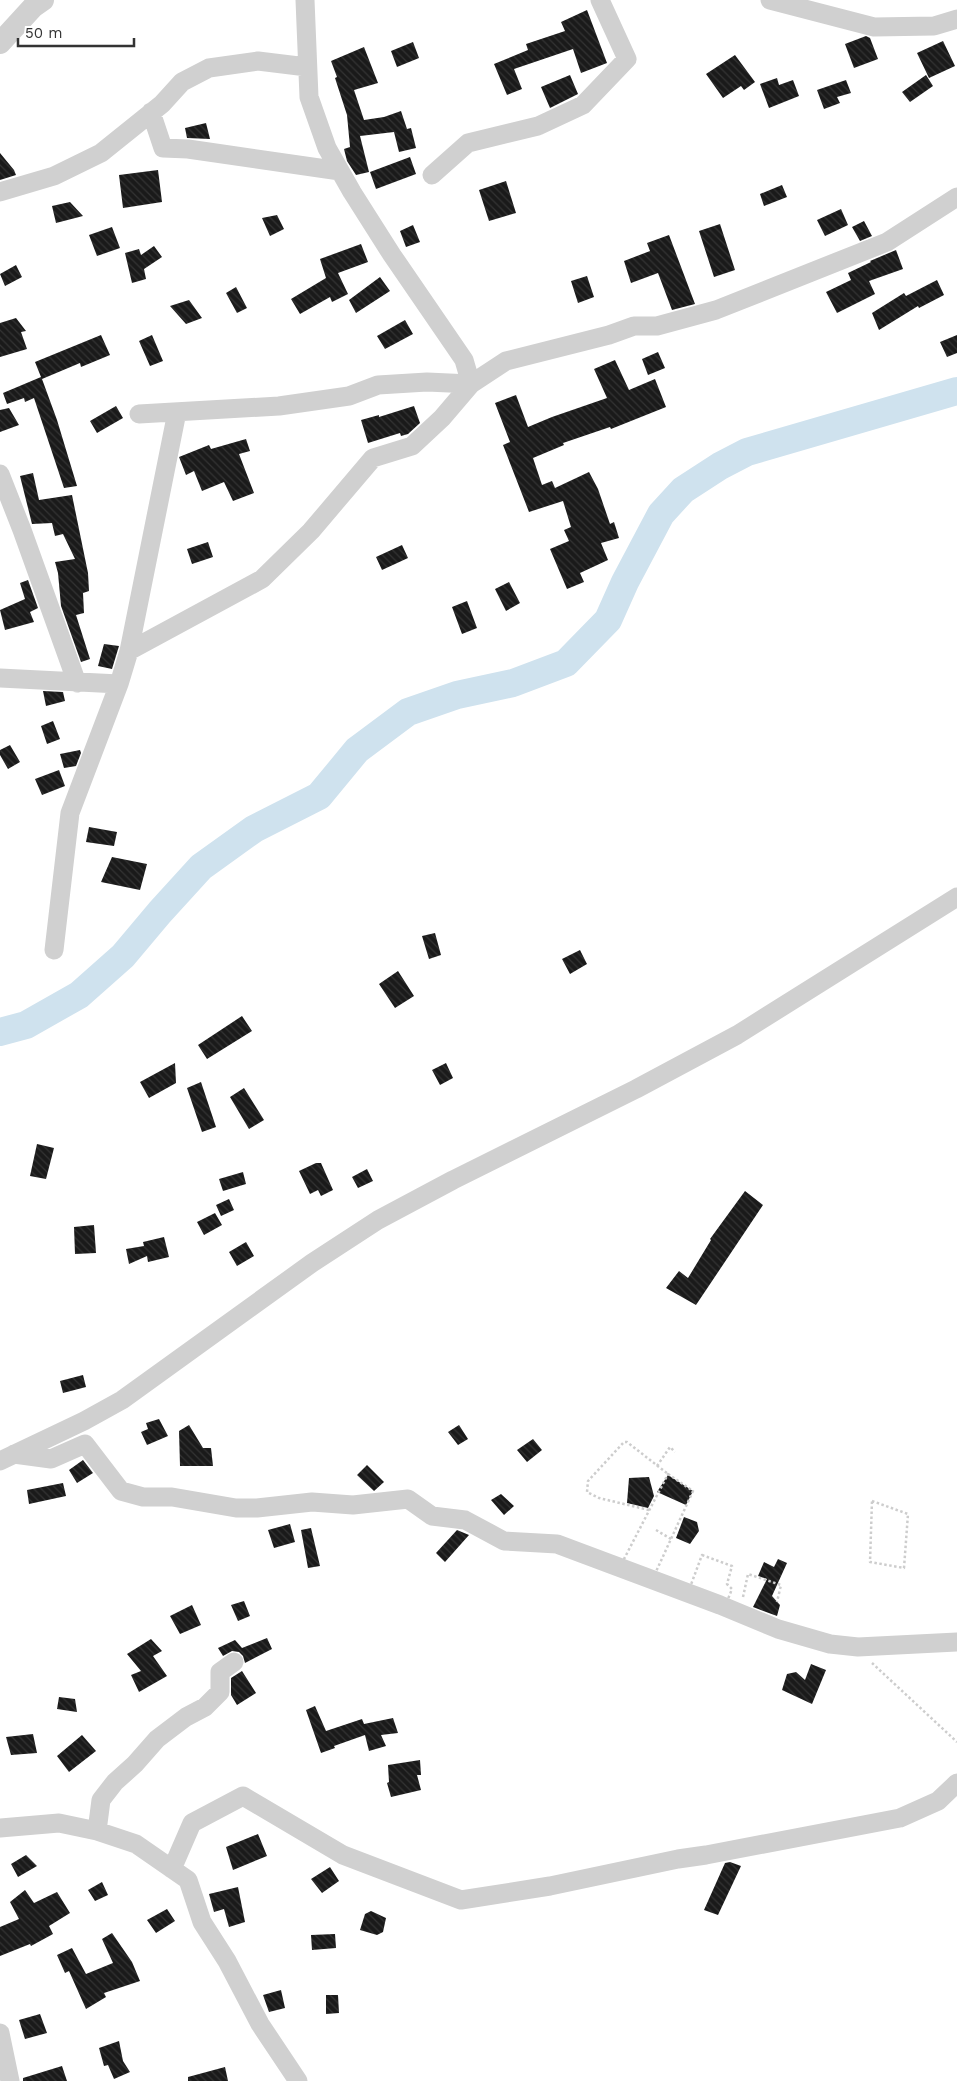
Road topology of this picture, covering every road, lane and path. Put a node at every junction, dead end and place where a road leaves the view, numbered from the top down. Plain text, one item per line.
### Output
1 (43, 0) edge
2 (305, 0) edge
3 (600, 0) edge
4 (770, 0) edge
5 (957, 19) edge
6 (0, 43) edge
7 (307, 67) junction
8 (151, 112) junction
9 (340, 171) junction
10 (432, 175) dead end
11 (0, 192) edge
12 (957, 197) edge
13 (471, 384) junction
14 (178, 412) junction
15 (139, 414) dead end
16 (0, 474) edge
17 (130, 651) junction
18 (0, 678) edge
19 (77, 683) junction
20 (119, 684) junction
21 (957, 897) edge
22 (54, 950) dead end
23 (675, 1452) dead end
24 (6, 1457) edge
25 (657, 1466) junction
26 (668, 1474) junction
27 (649, 1510) junction
28 (656, 1530) dead end
29 (671, 1538) junction
30 (904, 1568) joint
31 (777, 1602) dead end
32 (726, 1606) junction
33 (957, 1642) edge
34 (858, 1647) junction
35 (234, 1662) dead end
36 (957, 1742) edge
37 (957, 1783) edge
38 (0, 1828) edge
39 (97, 1830) junction
40 (172, 1869) junction
41 (0, 2033) edge
42 (10, 2081) edge
43 (298, 2081) edge

1 - 6 street
2 - 7 street
3 - 10 street
4 - 5 street
7 - 8 street
7 - 9 street
8 - 9 street
8 - 11 street
9 - 13 street
12 - 13 street
13 - 14 street
13 - 17 street
14 - 15 street
14 - 17 street
16 - 19 street
17 - 20 street
18 - 19 street
19 - 20 street
20 - 22 street
21 - 24 street
23 - 25 path
24 - 32 street
25 - 26 path
25 - 27 path
26 - 27 path
26 - 29 path
27 - 29 path
28 - 29 path
30 - 30 path
31 - 32 path
32 - 32 path
32 - 34 street
33 - 34 street
34 - 36 path
35 - 39 street
37 - 40 street
38 - 39 street
39 - 40 street
40 - 43 street
41 - 42 street

